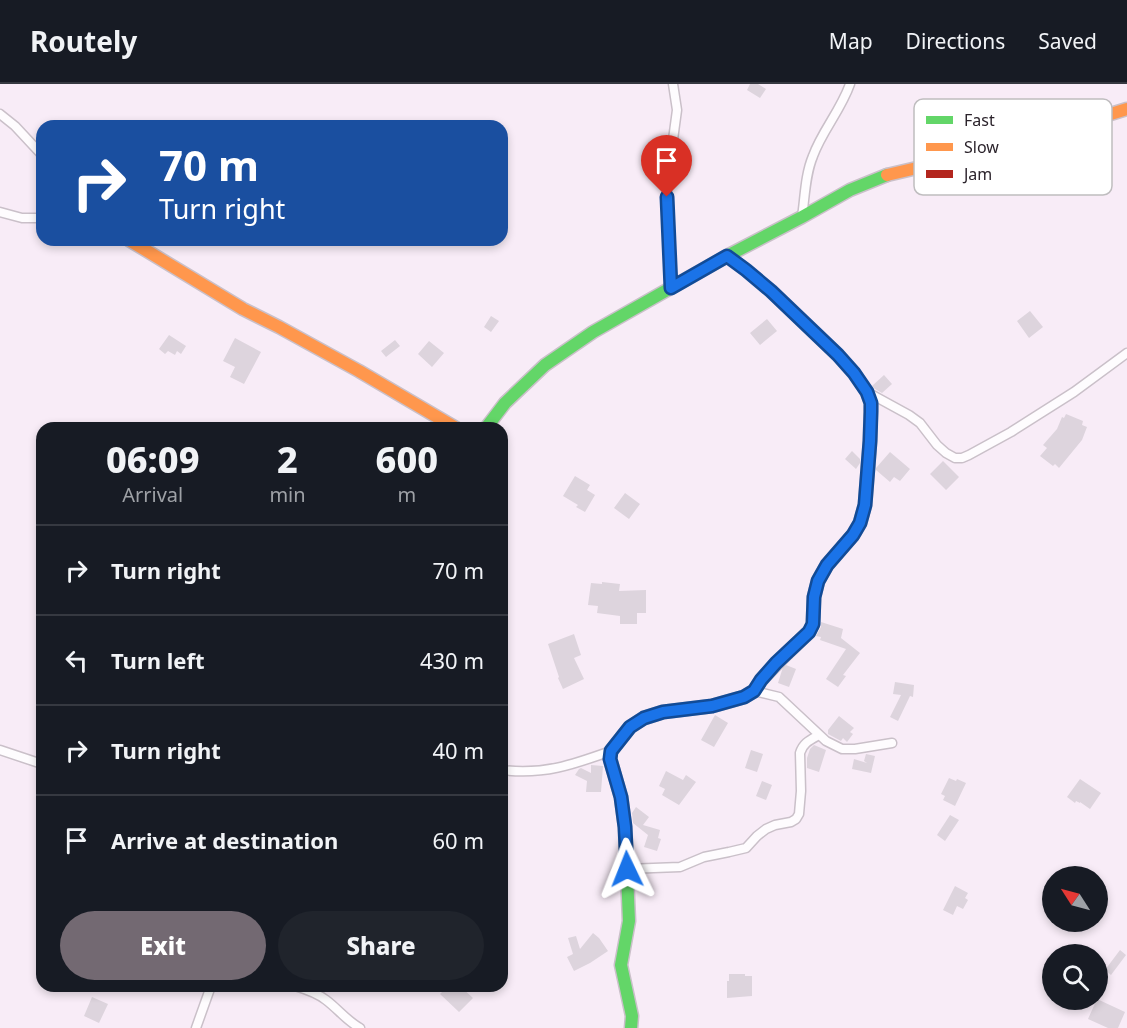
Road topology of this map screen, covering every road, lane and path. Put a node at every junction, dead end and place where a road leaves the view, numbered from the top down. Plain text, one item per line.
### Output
1 (673, 84) edge
2 (850, 84) edge
3 (1127, 109) edge
4 (0, 114) edge
5 (1112, 114) edge
6 (36, 149) edge
7 (914, 168) edge
8 (0, 212) edge
9 (802, 217) junction
10 (36, 218) edge
11 (139, 246) edge
12 (727, 256) junction
13 (671, 288) junction
14 (1127, 353) edge
15 (867, 392) junction
16 (446, 422) edge
17 (491, 422) edge
18 (754, 691) junction
19 (819, 735) junction
20 (892, 743) dead end
21 (0, 750) edge
22 (611, 751) junction
23 (36, 762) edge
24 (508, 770) edge
25 (627, 869) junction
26 (208, 992) edge
27 (311, 992) edge
28 (196, 1028) edge
29 (360, 1028) edge
30 (631, 1028) edge

1 - 13 street
2 - 9 street
3 - 5 street
4 - 6 street
7 - 9 street
8 - 10 street
9 - 12 street
11 - 16 street
12 - 13 street
12 - 15 street
13 - 17 street
14 - 15 street
15 - 18 street
18 - 19 street
18 - 22 street
19 - 20 street
19 - 25 street
21 - 23 street
22 - 24 street
22 - 25 street
25 - 30 street
26 - 28 street
27 - 29 street

